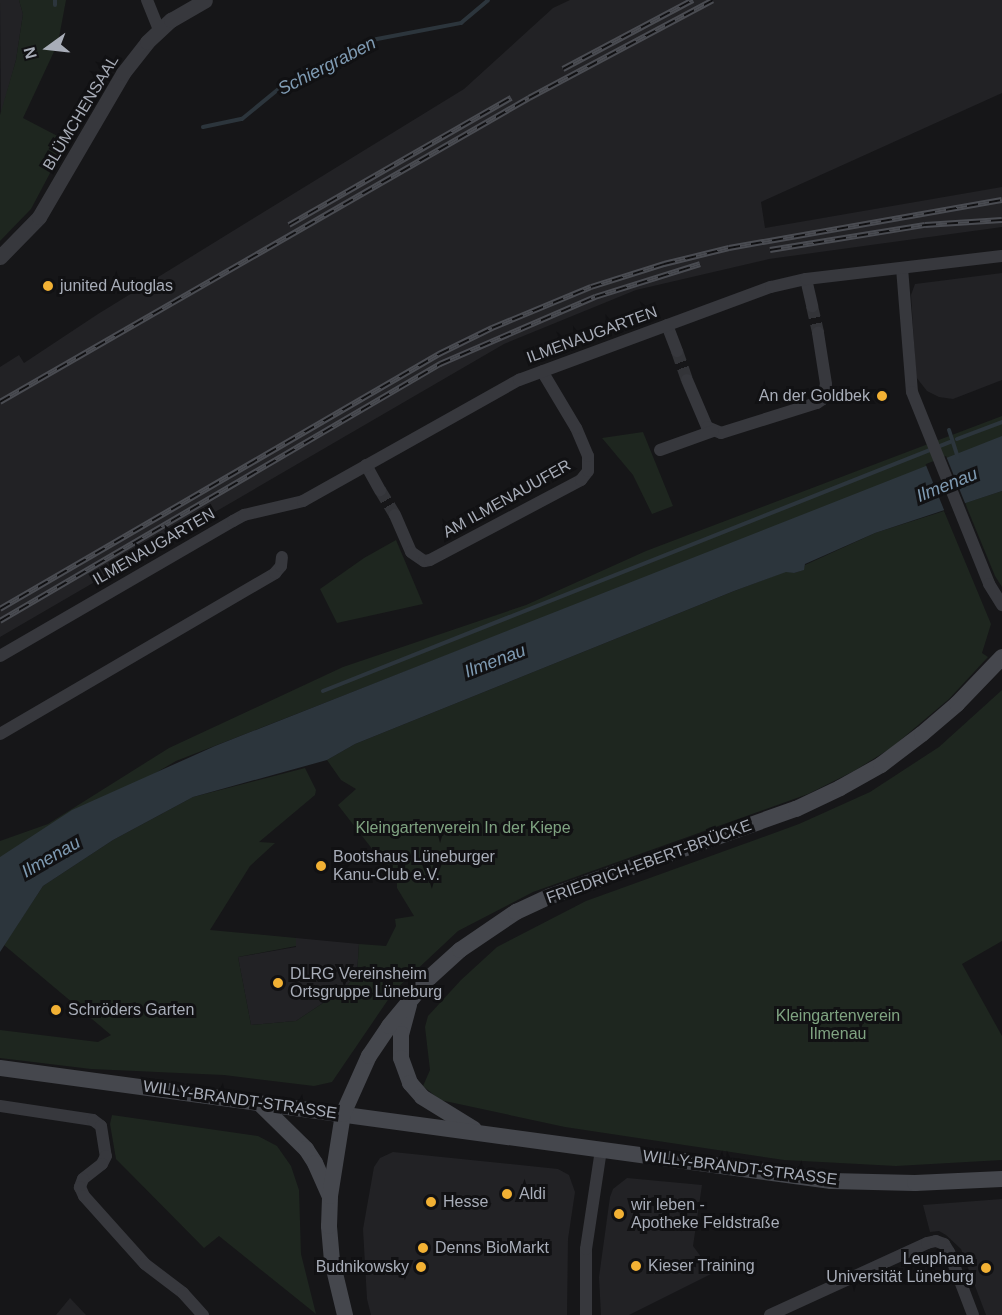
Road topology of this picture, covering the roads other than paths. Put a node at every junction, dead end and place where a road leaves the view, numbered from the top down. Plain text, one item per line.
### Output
1 (147, 0) edge
2 (205, 0) edge
3 (159, 30) junction
4 (1002, 256) edge
5 (0, 257) edge
6 (902, 268) junction
7 (806, 279) junction
8 (812, 306) tunnel mouth
9 (667, 325) junction
10 (818, 333) tunnel mouth
11 (676, 351) tunnel mouth
12 (542, 371) junction
13 (687, 380) tunnel mouth
14 (713, 431) junction
15 (660, 450) dead end
16 (366, 465) junction
17 (380, 490) tunnel mouth
18 (395, 515) tunnel mouth
19 (282, 556) dead end
20 (1002, 605) edge
21 (0, 656) edge
22 (1002, 657) edge
23 (0, 734) edge
24 (411, 997) junction
25 (0, 1068) edge
26 (259, 1103) junction
27 (0, 1106) edge
28 (343, 1114) junction
29 (479, 1133) junction
30 (601, 1150) junction
31 (1002, 1179) edge
32 (330, 1196) junction
33 (203, 1315) edge
34 (345, 1315) edge
35 (586, 1315) edge
36 (770, 1315) edge
37 (973, 1315) edge

1 - 3 street
2 - 3 street, BLÜMCHENSAAL
3 - 5 street, BLÜMCHENSAAL
4 - 6 street, ILMENAUGARTEN
6 - 7 street, ILMENAUGARTEN
6 - 20 street
7 - 8 street
7 - 9 street, ILMENAUGARTEN
9 - 11 street
9 - 12 street, ILMENAUGARTEN
10 - 14 street
12 - 16 street, ILMENAUGARTEN
12 - 18 street, AM ILMENAUUFER
13 - 14 street
14 - 15 street
16 - 17 street
16 - 21 street, ILMENAUGARTEN
19 - 23 street
22 - 24 main road, FRIEDRICH-EBERT-BRÜCKE
24 - 28 main road, FRIEDRICH-EBERT-BRÜCKE
24 - 29 main road, WILLY-BRANDT-STRASSE
25 - 26 main road, WILLY-BRANDT-STRASSE
26 - 28 main road, WILLY-BRANDT-STRASSE
26 - 32 main road
27 - 33 street
28 - 29 main road, WILLY-BRANDT-STRASSE
28 - 32 main road, FRIEDRICH-EBERT-BRÜCKE
29 - 30 main road, WILLY-BRANDT-STRASSE
30 - 31 main road, WILLY-BRANDT-STRASSE
30 - 35 street
32 - 34 main road
36 - 37 street

